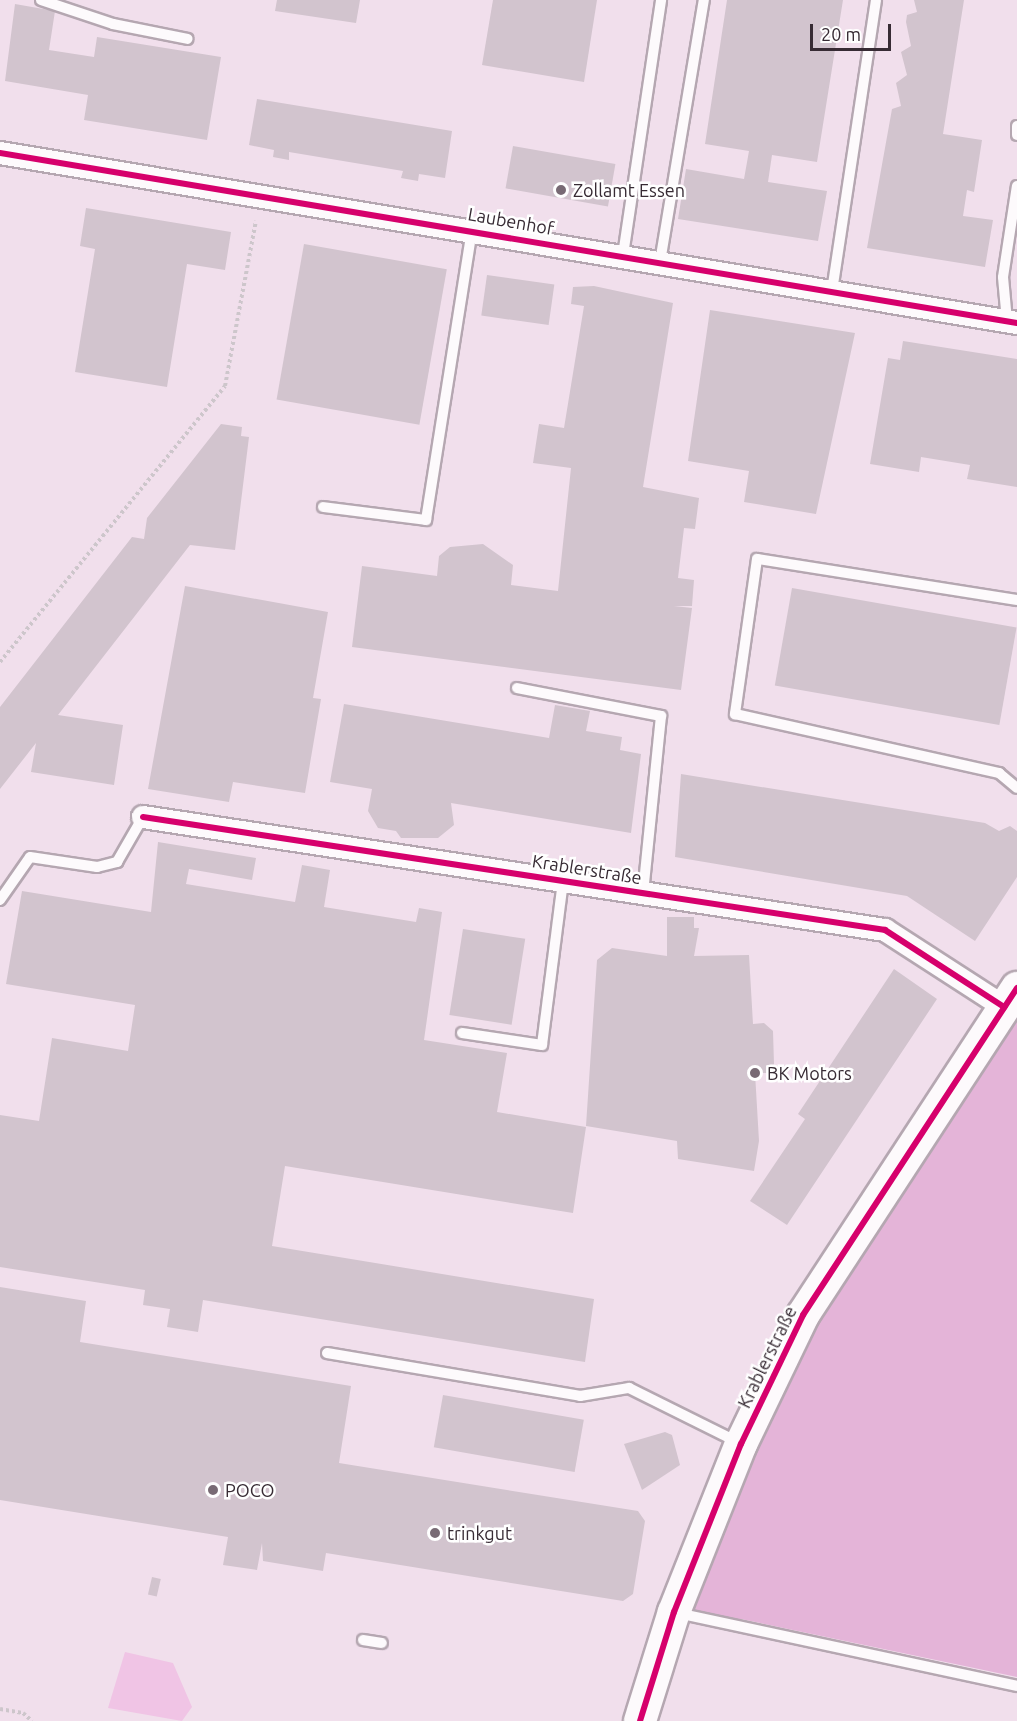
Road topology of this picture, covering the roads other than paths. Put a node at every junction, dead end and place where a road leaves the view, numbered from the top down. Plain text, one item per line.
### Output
1 (41, 0) edge
2 (661, 0) edge
3 (704, 0) edge
4 (876, 0) edge
5 (188, 39) dead end
6 (1017, 126) edge
7 (1017, 135) edge
8 (0, 153) edge
9 (1017, 186) edge
10 (472, 229) junction
11 (623, 255) junction
12 (660, 262) junction
13 (832, 291) junction
14 (1012, 322) edge
15 (323, 507) dead end
16 (1017, 600) edge
17 (517, 688) dead end
18 (1017, 788) edge
19 (143, 818) joint
20 (563, 881) junction
21 (643, 893) junction
22 (0, 900) edge
23 (1011, 998) edge
24 (462, 1033) dead end
25 (327, 1353) dead end
26 (741, 1444) junction
27 (674, 1612) junction
28 (363, 1640) dead end
29 (382, 1643) dead end
30 (1017, 1686) edge
31 (640, 1721) edge

1 - 5 lane
2 - 11 lane
3 - 12 lane
4 - 13 lane
6 - 7 lane
8 - 10 street, Laubenhof
9 - 14 lane
10 - 11 street, Laubenhof
10 - 15 lane
11 - 12 street, Laubenhof
12 - 13 street, Laubenhof
13 - 14 street, Laubenhof
16 - 18 lane
17 - 21 lane
19 - 20 street, Krablerstraße
19 - 22 lane
20 - 21 street, Krablerstraße
20 - 24 lane
21 - 23 street, Krablerstraße
23 - 26 street, Krablerstraße
25 - 26 lane
26 - 27 street, Krablerstraße
27 - 30 lane
27 - 31 street, Krablerstraße
28 - 29 lane

